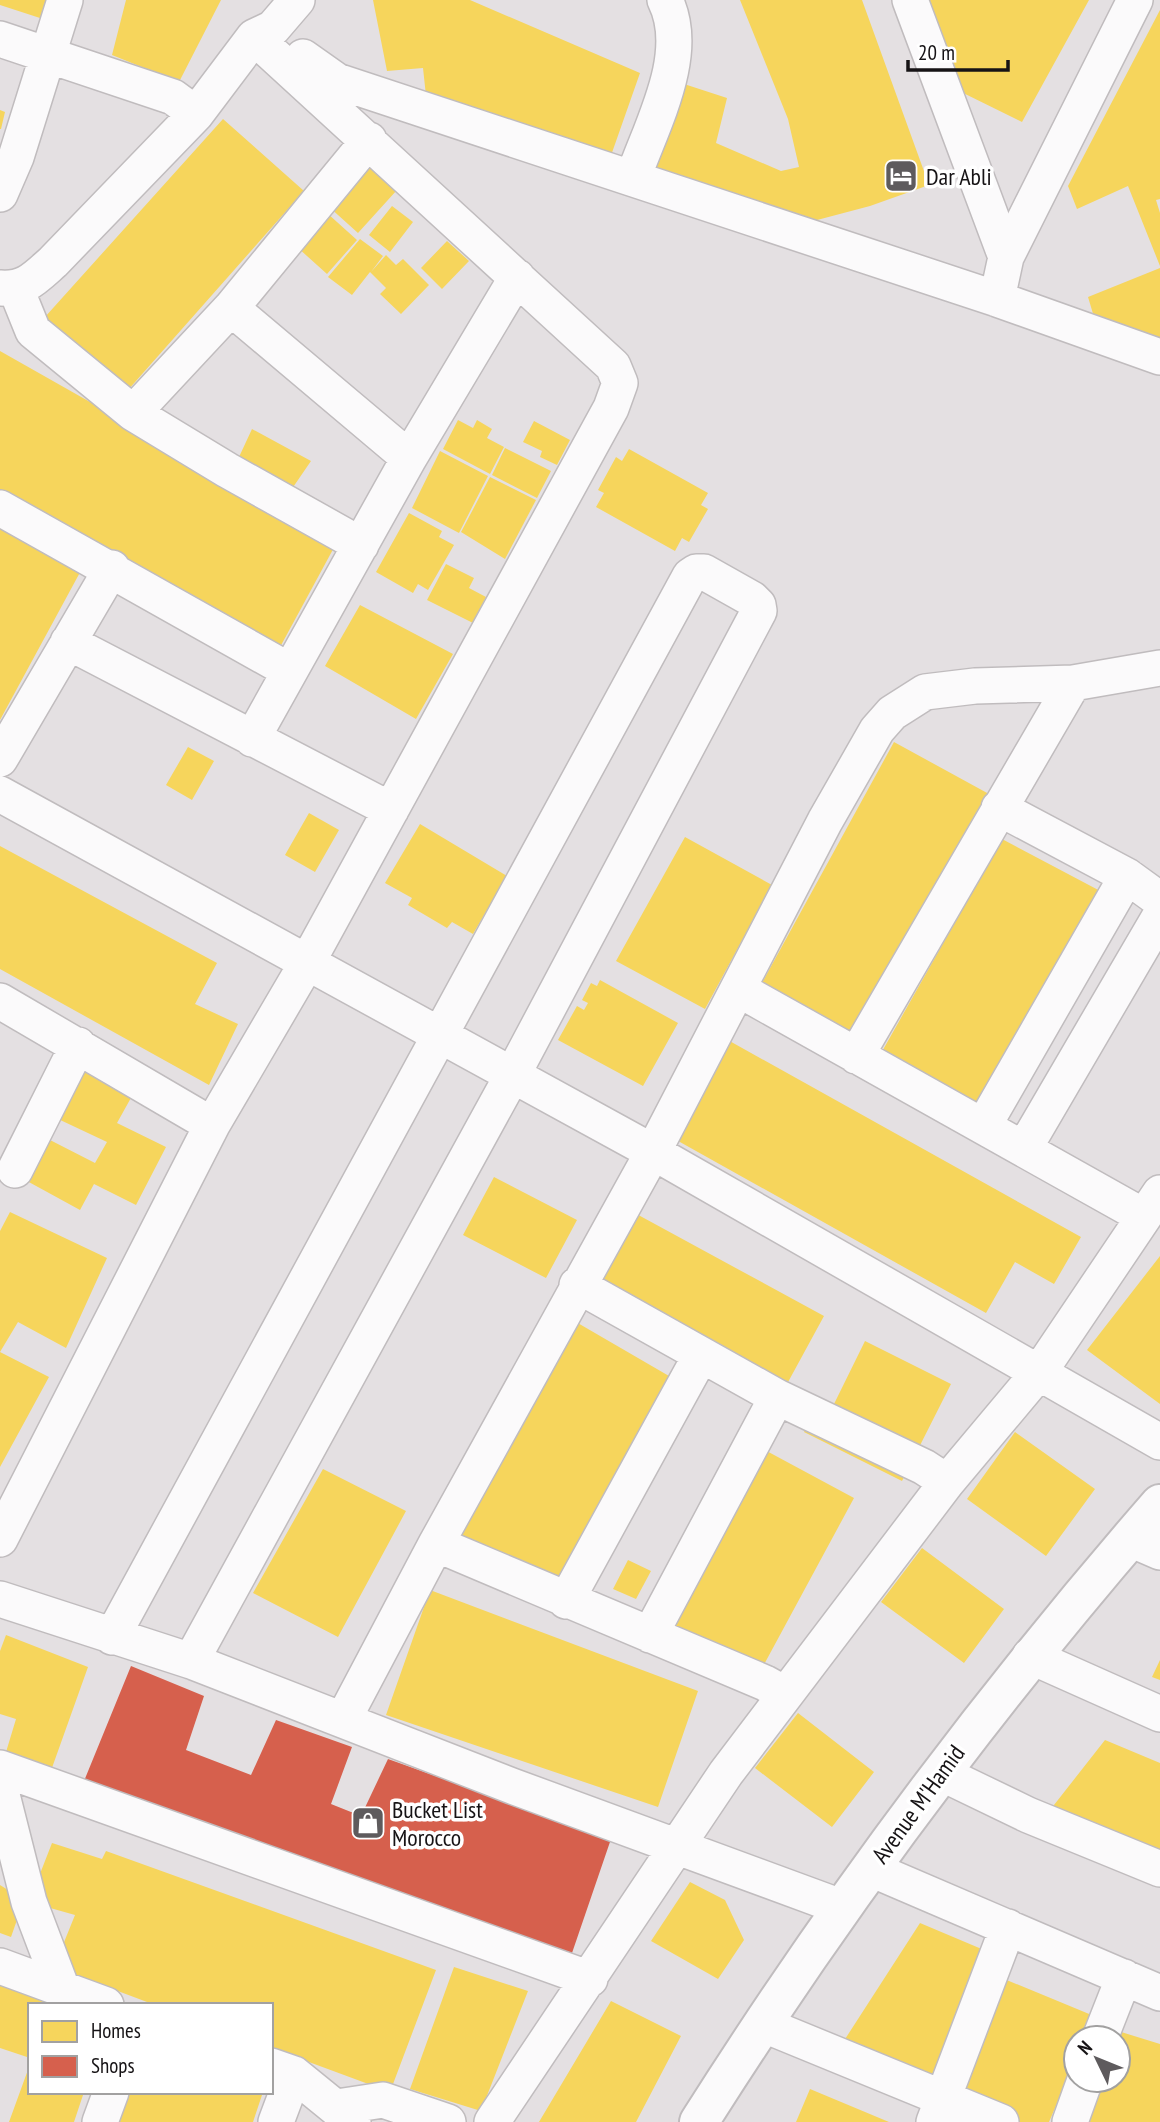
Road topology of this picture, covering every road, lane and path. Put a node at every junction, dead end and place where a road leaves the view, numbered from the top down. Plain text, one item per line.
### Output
1 (65, 0) edge
2 (296, 0) edge
3 (665, 0) edge
4 (910, 0) edge
5 (1135, 0) edge
6 (264, 33) junction
7 (0, 38) edge
8 (46, 55) junction
9 (195, 114) junction
10 (369, 140) junction
11 (633, 178) junction
12 (0, 194) edge
13 (1006, 257) junction
14 (517, 278) junction
15 (8, 289) edge
16 (998, 299) junction
17 (231, 308) junction
18 (1160, 357) edge
19 (133, 413) junction
20 (409, 458) junction
21 (0, 508) edge
22 (360, 545) junction
23 (112, 568) junction
24 (68, 642) junction
25 (1160, 668) edge
26 (290, 671) junction
27 (1073, 683) junction
28 (253, 739) junction
29 (0, 759) edge
30 (0, 794) edge
31 (999, 808) junction
32 (391, 810) junction
33 (1127, 876) junction
34 (1160, 900) edge
35 (1160, 916) edge
36 (308, 961) junction
37 (738, 989) junction
38 (0, 1001) edge
39 (442, 1035) junction
40 (78, 1045) junction
41 (856, 1056) junction
42 (513, 1074) junction
43 (212, 1125) junction
44 (984, 1125) junction
45 (1025, 1147) junction
46 (653, 1152) junction
47 (5, 1177) edge
48 (1151, 1204) edge
49 (577, 1285) junction
50 (701, 1355) junction
51 (1040, 1371) junction
52 (777, 1397) junction
53 (1160, 1442) edge
54 (947, 1482) junction
55 (1160, 1504) edge
56 (0, 1539) edge
57 (436, 1544) junction
58 (1145, 1545) edge
59 (0, 1599) edge
60 (566, 1601) junction
61 (650, 1635) junction
62 (112, 1637) junction
63 (1030, 1656) junction
64 (191, 1661) junction
65 (785, 1694) junction
66 (1160, 1714) edge
67 (344, 1718) junction
68 (0, 1768) edge
69 (941, 1773) junction
70 (0, 1787) edge
71 (677, 1847) junction
72 (871, 1869) junction
73 (1160, 1869) edge
74 (841, 1908) junction
75 (1008, 1927) junction
76 (0, 1966) edge
77 (1124, 1977) junction
78 (590, 1979) junction
79 (62, 1989) junction
80 (1160, 1993) edge
81 (100, 2003) edge
82 (762, 2024) junction
83 (1106, 2024) edge
84 (282, 2070) edge
85 (110, 2094) edge
86 (1080, 2094) edge
87 (939, 2110) edge
88 (345, 2115) edge
89 (100, 2122) edge
90 (276, 2122) edge
91 (448, 2122) edge
92 (492, 2122) edge
93 (699, 2122) edge
94 (1001, 2122) edge
95 (1070, 2122) edge

1 - 8 street
2 - 6 street
3 - 11 street
4 - 13 street
5 - 13 street
6 - 9 street
6 - 10 street
6 - 11 street
7 - 8 street
8 - 9 street
8 - 12 street
9 - 15 street
10 - 14 street
10 - 17 street
11 - 16 street
13 - 16 street
14 - 20 street
14 - 32 street
15 - 19 street
16 - 18 street
17 - 19 street
17 - 20 street
19 - 22 street
20 - 22 street
21 - 23 street
22 - 26 street
23 - 24 street
23 - 26 street
24 - 28 street
24 - 29 street
25 - 27 street
26 - 28 street
27 - 31 street
27 - 37 street
28 - 32 street
30 - 36 street
31 - 33 street
31 - 41 street
32 - 36 street
33 - 34 street
33 - 44 street
35 - 45 street
36 - 39 street
36 - 43 street
37 - 41 street
37 - 46 street
38 - 40 street
39 - 42 street
39 - 42 street
39 - 62 street
40 - 43 street
40 - 47 street
41 - 44 street
42 - 46 street
42 - 64 street
43 - 56 street
44 - 45 street
45 - 48 street
46 - 49 street
46 - 51 street
48 - 51 street
49 - 50 street
49 - 57 street
50 - 52 street
50 - 60 street
51 - 53 street
51 - 54 street
52 - 54 street
52 - 61 street
54 - 65 street
55 - 58 street, Avenue M'Hamid
57 - 60 street
57 - 67 street
58 - 63 street, Avenue M'Hamid
59 - 62 street
60 - 61 street
61 - 65 street
62 - 64 street
63 - 66 street
63 - 69 street, Avenue M'Hamid
64 - 67 street
65 - 71 street
67 - 71 street
68 - 78 street
69 - 72 street, Avenue M'Hamid
69 - 73 street
70 - 79 street
71 - 74 street
71 - 78 street
72 - 74 street, Avenue M'Hamid
72 - 75 street
74 - 82 street, Avenue M'Hamid
75 - 77 street
75 - 87 street
76 - 79 street
77 - 80 street
77 - 83 street
78 - 92 street
79 - 81 street
82 - 87 street
82 - 93 street, Avenue M'Hamid
84 - 88 street
84 - 90 street
85 - 89 street
86 - 95 street
87 - 94 street
88 - 91 street

